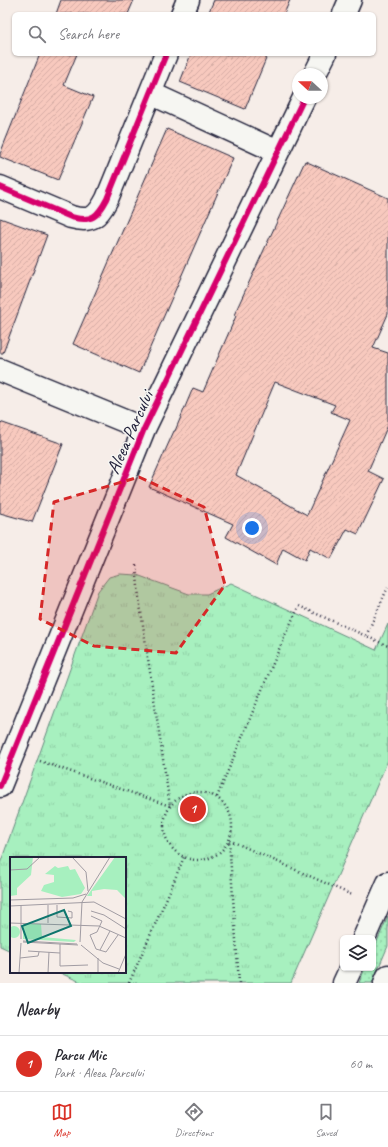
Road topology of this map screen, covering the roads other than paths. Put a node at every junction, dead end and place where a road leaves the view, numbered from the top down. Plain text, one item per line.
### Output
1 (188, 0) edge
2 (350, 0) edge
3 (183, 12) edge
4 (345, 12) edge
5 (165, 56) edge
6 (324, 56) edge
7 (318, 68) edge
8 (150, 93) junction
9 (301, 104) edge
10 (278, 152) junction
11 (0, 187) edge
12 (0, 370) edge
13 (144, 429) junction
14 (0, 786) edge
15 (388, 883) edge
16 (365, 935) edge
17 (350, 971) edge
18 (388, 976) edge
19 (344, 983) edge
20 (385, 983) edge

1 - 3 street
2 - 4 street
5 - 8 street
6 - 7 street
8 - 10 street
8 - 11 street
9 - 10 street, Aleea Parcului
10 - 13 street, Aleea Parcului
12 - 13 street
13 - 14 street, Aleea Parcului
15 - 16 street
17 - 19 street
18 - 20 street

